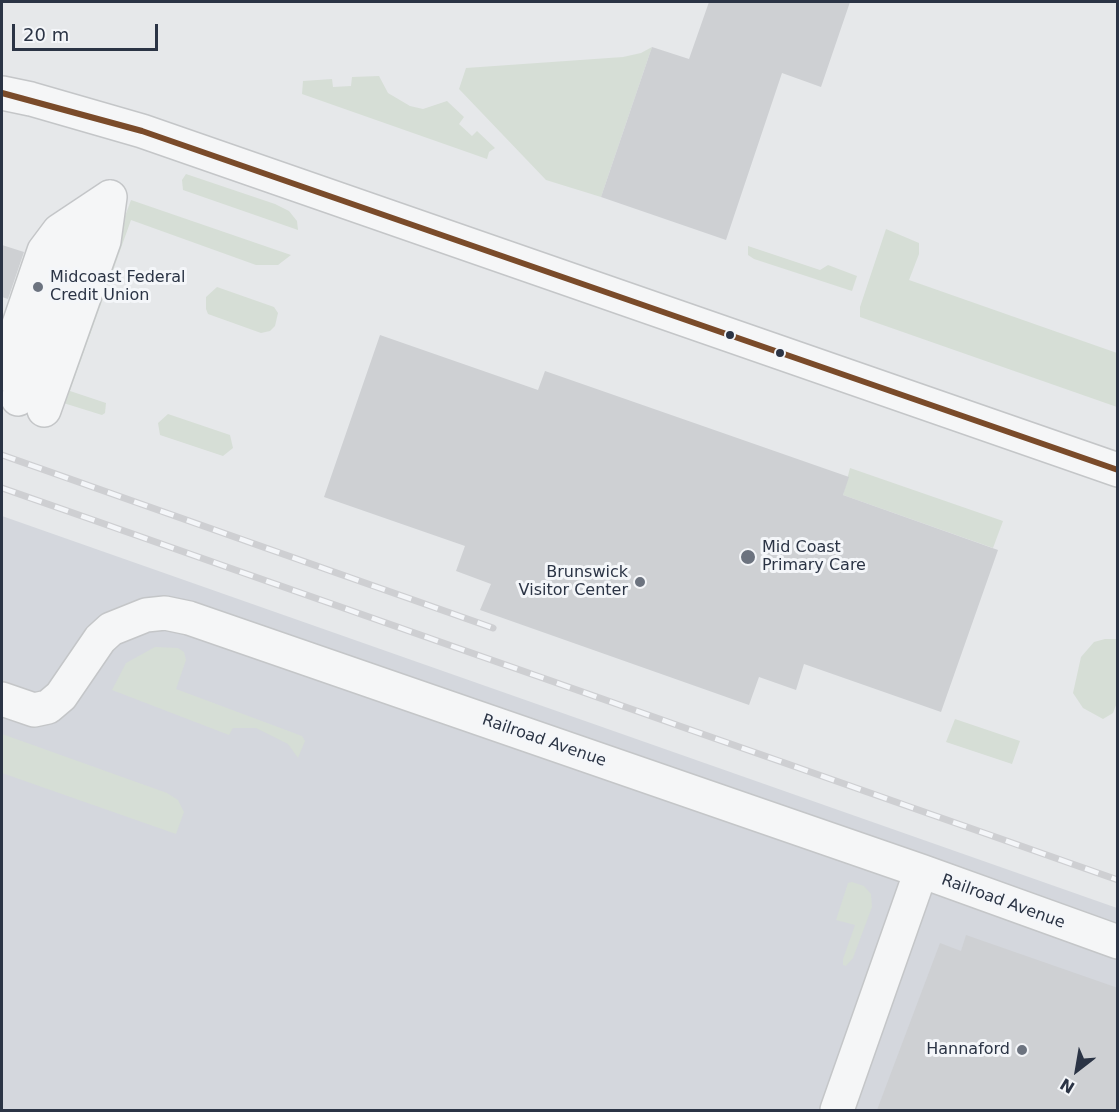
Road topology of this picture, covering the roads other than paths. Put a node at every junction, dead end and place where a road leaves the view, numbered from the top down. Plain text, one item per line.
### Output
1 (2, 93) edge
2 (21, 394) edge
3 (1118, 470) edge
4 (2, 699) edge
5 (921, 871) junction
6 (1118, 942) edge
7 (837, 1110) edge

1 - 3 street
2 - 2 street
4 - 5 street, Railroad Avenue
5 - 6 street, Railroad Avenue
5 - 7 street

